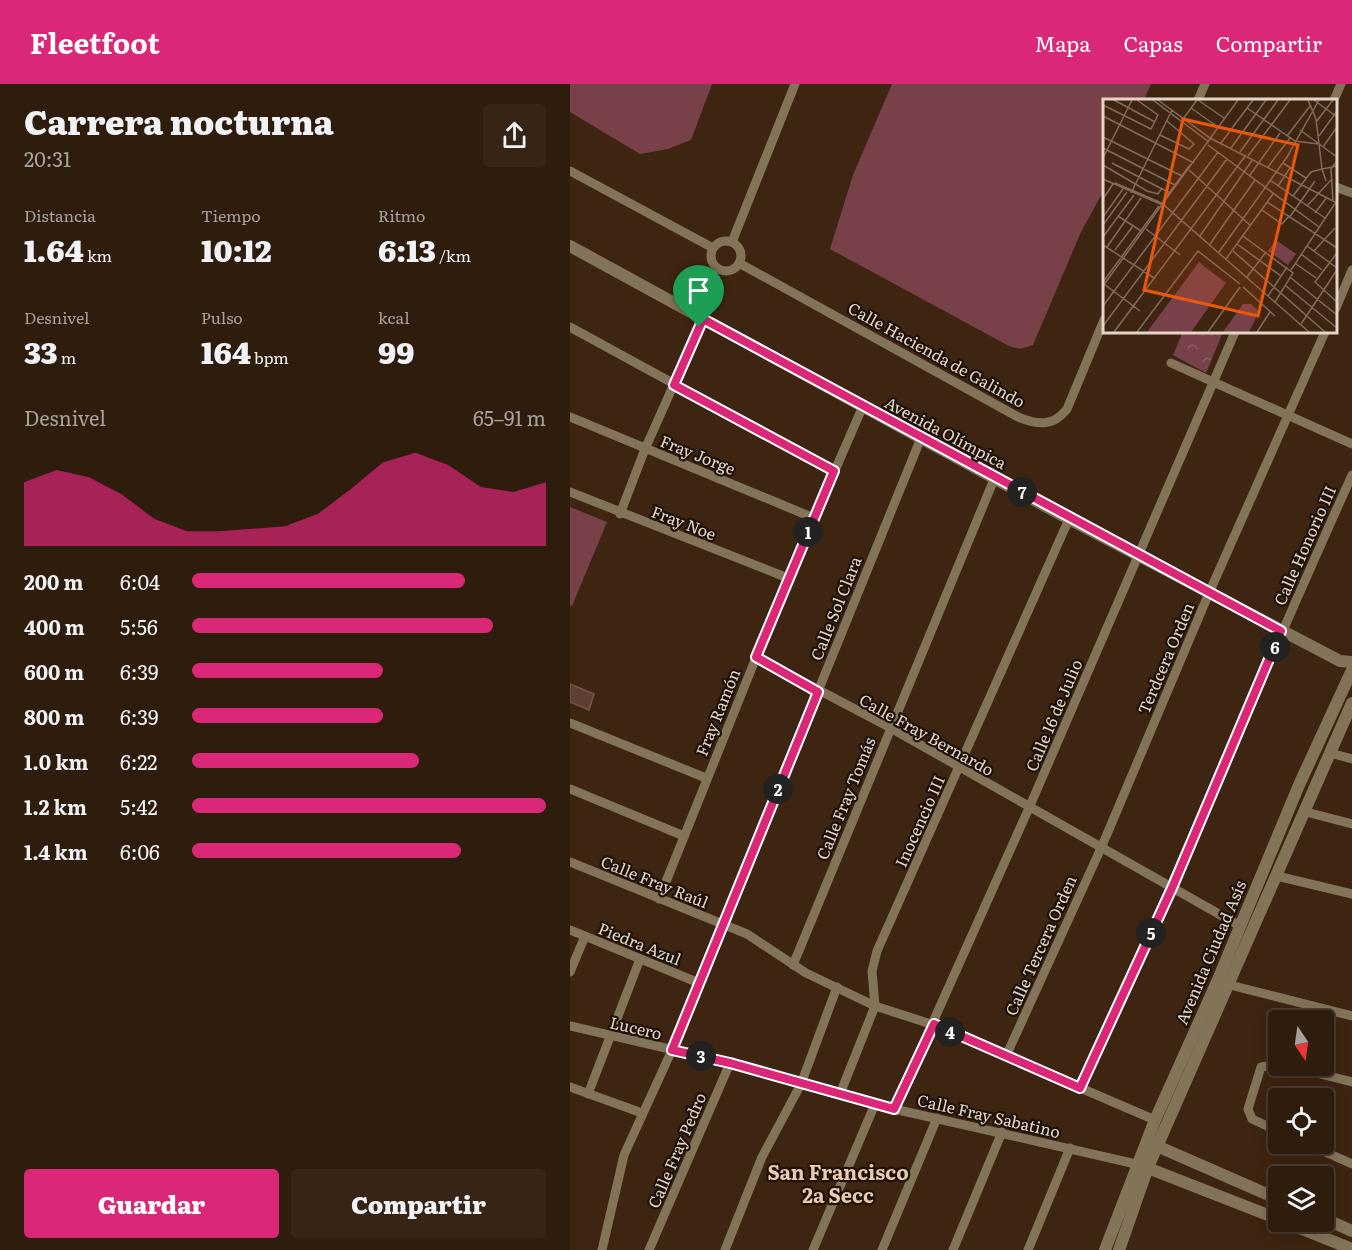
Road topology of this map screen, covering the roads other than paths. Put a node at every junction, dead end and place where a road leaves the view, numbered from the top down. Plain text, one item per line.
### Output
1 (795, 84) edge
2 (1205, 84) edge
3 (1341, 84) edge
4 (1198, 99) edge
5 (1334, 99) edge
6 (570, 171) edge
7 (1337, 189) edge
8 (1352, 193) edge
9 (732, 242) junction
10 (570, 246) edge
11 (713, 248) junction
12 (739, 263) junction
13 (1352, 270) edge
14 (1337, 304) edge
15 (703, 319) junction
16 (1103, 322) edge
17 (570, 327) edge
18 (1235, 333) edge
19 (1325, 333) edge
20 (1172, 363) dead end
21 (1214, 384) junction
22 (674, 385) junction
23 (863, 406) junction
24 (1289, 416) junction
25 (570, 417) edge
26 (921, 438) junction
27 (1352, 444) edge
28 (645, 448) junction
29 (834, 471) junction
30 (1352, 475) edge
31 (995, 477) junction
32 (570, 492) edge
33 (621, 514) junction
34 (814, 518) junction
35 (1069, 519) junction
36 (1139, 554) junction
37 (788, 578) junction
38 (1209, 593) junction
39 (1281, 631) junction
40 (756, 657) junction
41 (1349, 668) edge
42 (818, 692) junction
43 (1352, 703) edge
44 (570, 723) edge
45 (889, 728) junction
46 (1330, 753) junction
47 (1352, 759) edge
48 (959, 769) junction
49 (705, 778) junction
50 (570, 789) edge
51 (1029, 808) junction
52 (1306, 812) junction
53 (1352, 824) edge
54 (684, 836) junction
55 (1102, 846) junction
56 (570, 862) edge
57 (1277, 876) junction
58 (1172, 888) junction
59 (1352, 894) edge
60 (659, 899) junction
61 (723, 925) junction
62 (1240, 926) junction
63 (570, 930) edge
64 (585, 936) junction
65 (640, 959) junction
66 (793, 964) junction
67 (570, 972) edge
68 (1217, 982) junction
69 (699, 983) junction
70 (1230, 985) junction
71 (837, 987) junction
72 (875, 1006) junction
73 (1352, 1016) edge
74 (934, 1024) junction
75 (570, 1026) edge
76 (609, 1036) junction
77 (672, 1050) junction
78 (1006, 1056) junction
79 (730, 1063) junction
80 (1268, 1064) edge
81 (1328, 1076) edge
82 (1352, 1082) edge
83 (801, 1084) junction
84 (570, 1087) edge
85 (1080, 1088) junction
86 (588, 1094) junction
87 (840, 1094) junction
88 (875, 1104) junction
89 (894, 1109) junction
90 (642, 1113) junction
91 (937, 1118) junction
92 (1155, 1120) junction
93 (1268, 1126) edge
94 (1002, 1132) junction
95 (1152, 1144) junction
96 (1070, 1148) junction
97 (1330, 1154) edge
98 (1352, 1164) edge
99 (1142, 1166) junction
100 (1268, 1195) edge
101 (1268, 1215) edge
102 (1334, 1223) edge
103 (1352, 1231) edge
104 (1309, 1232) edge
105 (1351, 1249) edge
106 (602, 1250) edge
107 (649, 1250) edge
108 (725, 1250) edge
109 (813, 1250) edge
110 (882, 1250) edge
111 (953, 1250) edge
112 (1028, 1250) edge
113 (1105, 1250) edge
114 (1119, 1250) edge

1 - 9 street
2 - 4 street
3 - 5 street
6 - 11 street
7 - 8 street
9 - 11 street
9 - 12 street
10 - 15 street, Avenida Olímpica
11 - 12 street
12 - 16 street, Calle Hacienda de Galindo
13 - 14 street
15 - 22 street
15 - 23 street, Avenida Olímpica
17 - 22 street
18 - 21 street, Calle 16 de Julio
19 - 24 street
20 - 21 street
21 - 24 street
21 - 36 street, Calle 16 de Julio
22 - 28 street
22 - 29 street
23 - 26 street, Avenida Olímpica
23 - 29 street, Fray Ramón
24 - 27 street
24 - 38 street, Terdcera Orden
25 - 28 street, Fray Jorge
26 - 31 street, Avenida Olímpica
26 - 42 street, Calle Sol Clara
28 - 33 street
28 - 34 street, Fray Jorge
29 - 34 street, Fray Ramón
30 - 39 street, Calle Honorio III
31 - 35 street, Avenida Olímpica
31 - 45 street, Calle Fray Tomás
32 - 33 street, Fray Noe
33 - 37 street, Fray Noe
34 - 37 street, Fray Ramón
35 - 36 street, Avenida Olímpica
35 - 48 street, Inocencio III
36 - 38 street, Avenida Olímpica
36 - 51 street, Calle 16 de Julio
37 - 40 street, Fray Ramón
38 - 39 street, Avenida Olímpica
38 - 55 street, Terdcera Orden
39 - 41 street, Avenida Olímpica
39 - 58 street, Calle Honorio III
40 - 42 street, Calle Fray Bernardo
40 - 49 street, Fray Ramón
41 - 62 street, Avenida Ciudad Asís
42 - 45 street, Calle Fray Bernardo
42 - 61 street, Calle Sol Clara
43 - 46 street, Avenida Ciudad Asís
44 - 49 street
45 - 48 street, Calle Fray Bernardo
45 - 66 street, Calle Fray Tomás
46 - 47 street
46 - 52 street, Avenida Ciudad Asís
48 - 51 street, Calle Fray Bernardo
48 - 72 street, Inocencio III
49 - 54 street, Fray Ramón
50 - 54 street
51 - 55 street, Calle Fray Bernardo
51 - 74 street, Calle 16 de Julio
52 - 53 street
52 - 57 street, Avenida Ciudad Asís
54 - 60 street, Fray Ramón
55 - 58 street, Calle Fray Bernardo
55 - 78 street, Calle Tercera Orden
56 - 60 street, Calle Fray Raúl
57 - 59 street
57 - 70 street, Avenida Ciudad Asís
58 - 62 street, Calle Fray Bernardo
58 - 85 street, Calle Honorio III
60 - 61 street, Calle Fray Raúl
61 - 66 street, Calle Fray Raúl
61 - 69 street, Calle Sol Clara
62 - 68 street, Avenida Ciudad Asís
63 - 64 street, Piedra Azul
64 - 65 street, Piedra Azul
64 - 67 street
65 - 69 street, Piedra Azul
65 - 76 street
66 - 71 street, Calle Fray Raúl
68 - 70 street
68 - 92 street, Avenida Ciudad Asís
69 - 77 street, Calle Sol Clara
70 - 73 street
70 - 95 street, Avenida Ciudad Asís
71 - 72 street, Calle Fray Raúl
71 - 83 street
72 - 74 street, Calle Fray Raúl
72 - 87 street
74 - 78 street, Calle Fray Raúl
74 - 89 street, Calle 16 de Julio
75 - 76 street, Lucero
76 - 77 street, Lucero
76 - 86 street
77 - 79 street, Lucero
77 - 90 street, Calle Sol Clara
78 - 85 street, Calle Fray Raúl
79 - 83 street, Lucero
79 - 107 street, Calle Fray Pedro
80 - 93 street
81 - 82 street
83 - 87 street, Calle Fray Sabatino
83 - 108 street
84 - 86 street
85 - 92 street, Calle Fray Raúl
86 - 90 street
87 - 88 street, Calle Fray Sabatino
88 - 89 street, Calle Fray Sabatino
88 - 109 street
89 - 91 street, Calle Fray Sabatino
90 - 106 street, Calle Sol Clara
91 - 94 street, Calle Fray Sabatino
91 - 110 street
92 - 95 street, Avenida Ciudad Asís
94 - 96 street, Calle Fray Sabatino
94 - 111 street
95 - 99 street, Avenida Ciudad Asís
95 - 100 street
96 - 99 street, Calle Fray Sabatino
96 - 112 street
97 - 98 street
99 - 101 street
99 - 113 street, Avenida Ciudad Asís
99 - 114 street, Avenida Ciudad Asís
102 - 103 street
104 - 105 street

